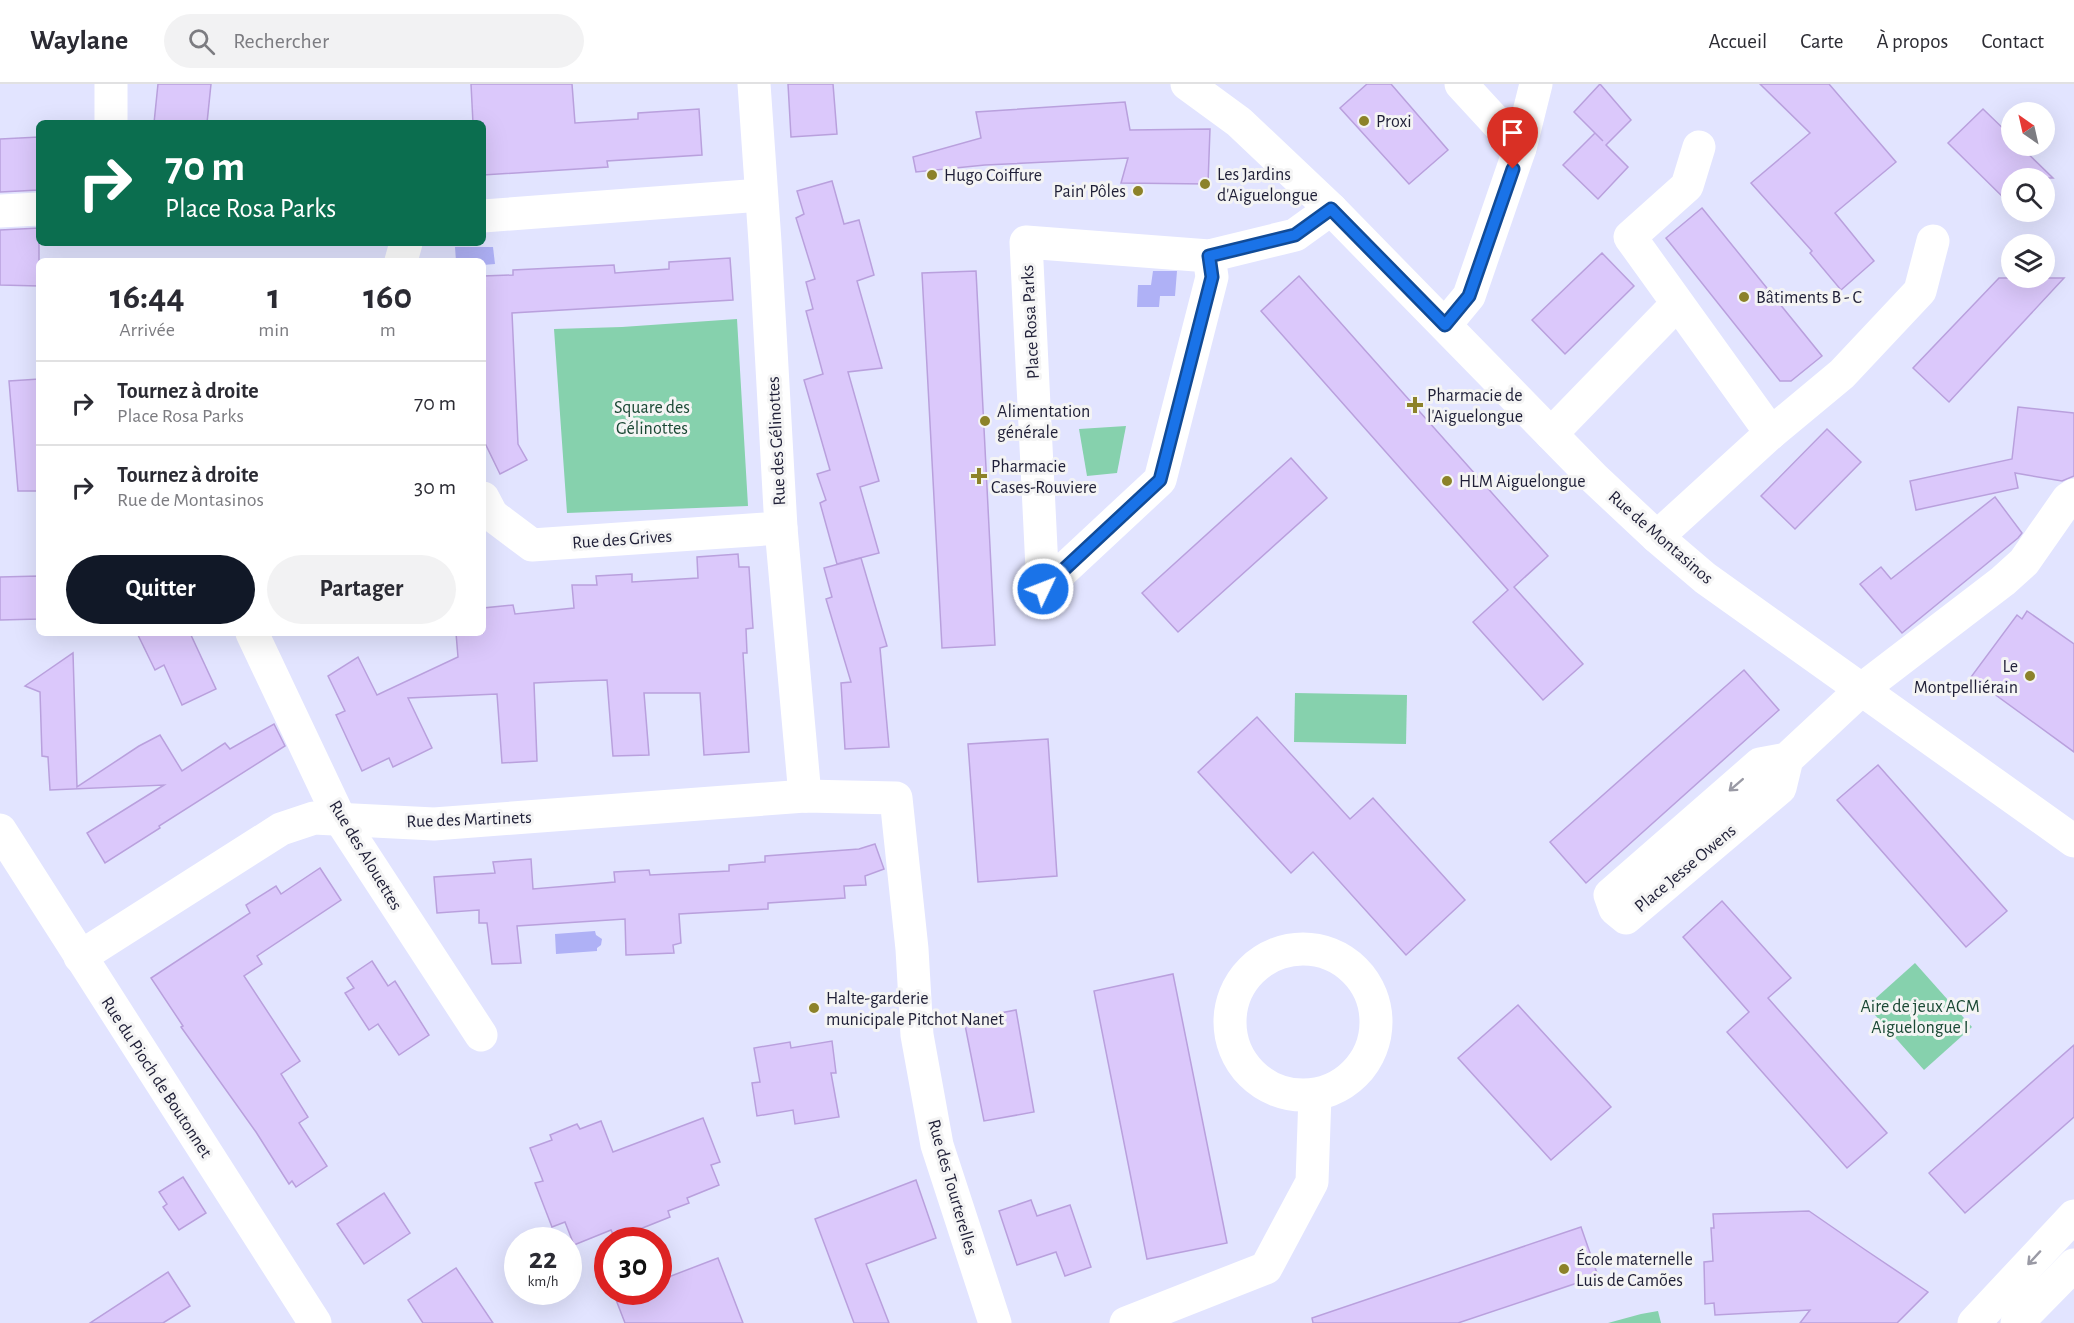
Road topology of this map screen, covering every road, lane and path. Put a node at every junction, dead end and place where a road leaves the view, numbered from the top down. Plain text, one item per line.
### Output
1 (111, 84) edge
2 (754, 84) edge
3 (1187, 84) edge
4 (1461, 84) edge
5 (1536, 84) edge
6 (111, 120) edge
7 (1699, 147) dead end
8 (1520, 148) junction
9 (761, 195) junction
10 (36, 208) edge
11 (1331, 209) junction
12 (0, 212) edge
13 (486, 216) edge
14 (1933, 241) dead end
15 (1209, 256) junction
16 (1677, 304) junction
17 (1445, 325) junction
18 (1771, 433) junction
19 (1551, 434) junction
20 (2074, 495) edge
21 (486, 504) edge
22 (781, 528) junction
23 (1657, 537) junction
24 (253, 636) edge
25 (1862, 690) junction
26 (1786, 759) junction
27 (805, 796) junction
28 (896, 798) joint
29 (340, 819) junction
30 (0, 830) edge
31 (2074, 841) edge
32 (80, 957) junction
33 (481, 1035) dead end
34 (1315, 1095) junction
35 (2074, 1216) edge
36 (2074, 1265) edge
37 (315, 1323) edge
38 (995, 1323) edge
39 (1126, 1323) edge
40 (1974, 1323) edge
41 (2018, 1323) edge

1 - 6 street
2 - 9 street, Rue des Gélinottes
3 - 11 street, Rue de Montasinos
4 - 8 street
5 - 8 street
7 - 16 street
8 - 17 street
9 - 13 street
9 - 22 street, Rue des Gélinottes
10 - 12 street
11 - 15 street, Place Rosa Parks
11 - 17 street, Rue de Montasinos
14 - 18 street
15 - 15 street, Place Rosa Parks
16 - 18 street
16 - 19 street
17 - 19 street, Rue de Montasinos
18 - 23 street
19 - 23 street, Rue de Montasinos
20 - 25 street, Place Jesse Owens
21 - 22 street, Rue des Grives
22 - 27 street, Rue des Gélinottes
23 - 25 street, Rue de Montasinos
24 - 29 street, Rue des Alouettes
25 - 26 street, Place Jesse Owens
25 - 31 street, Rue de Montasinos
26 -> 26 street, Place Jesse Owens
27 - 28 street, Rue des Martinets
27 - 29 street, Rue des Martinets
28 - 38 street, Rue des Tourterelles
29 - 32 street, Rue des Martinets
29 - 33 street, Rue des Alouettes
30 - 32 street, Rue du Pioch de Boutonnet
32 - 37 street, Rue du Pioch de Boutonnet
34 - 34 street
34 - 39 street
35 -> 40 street
36 - 41 street

